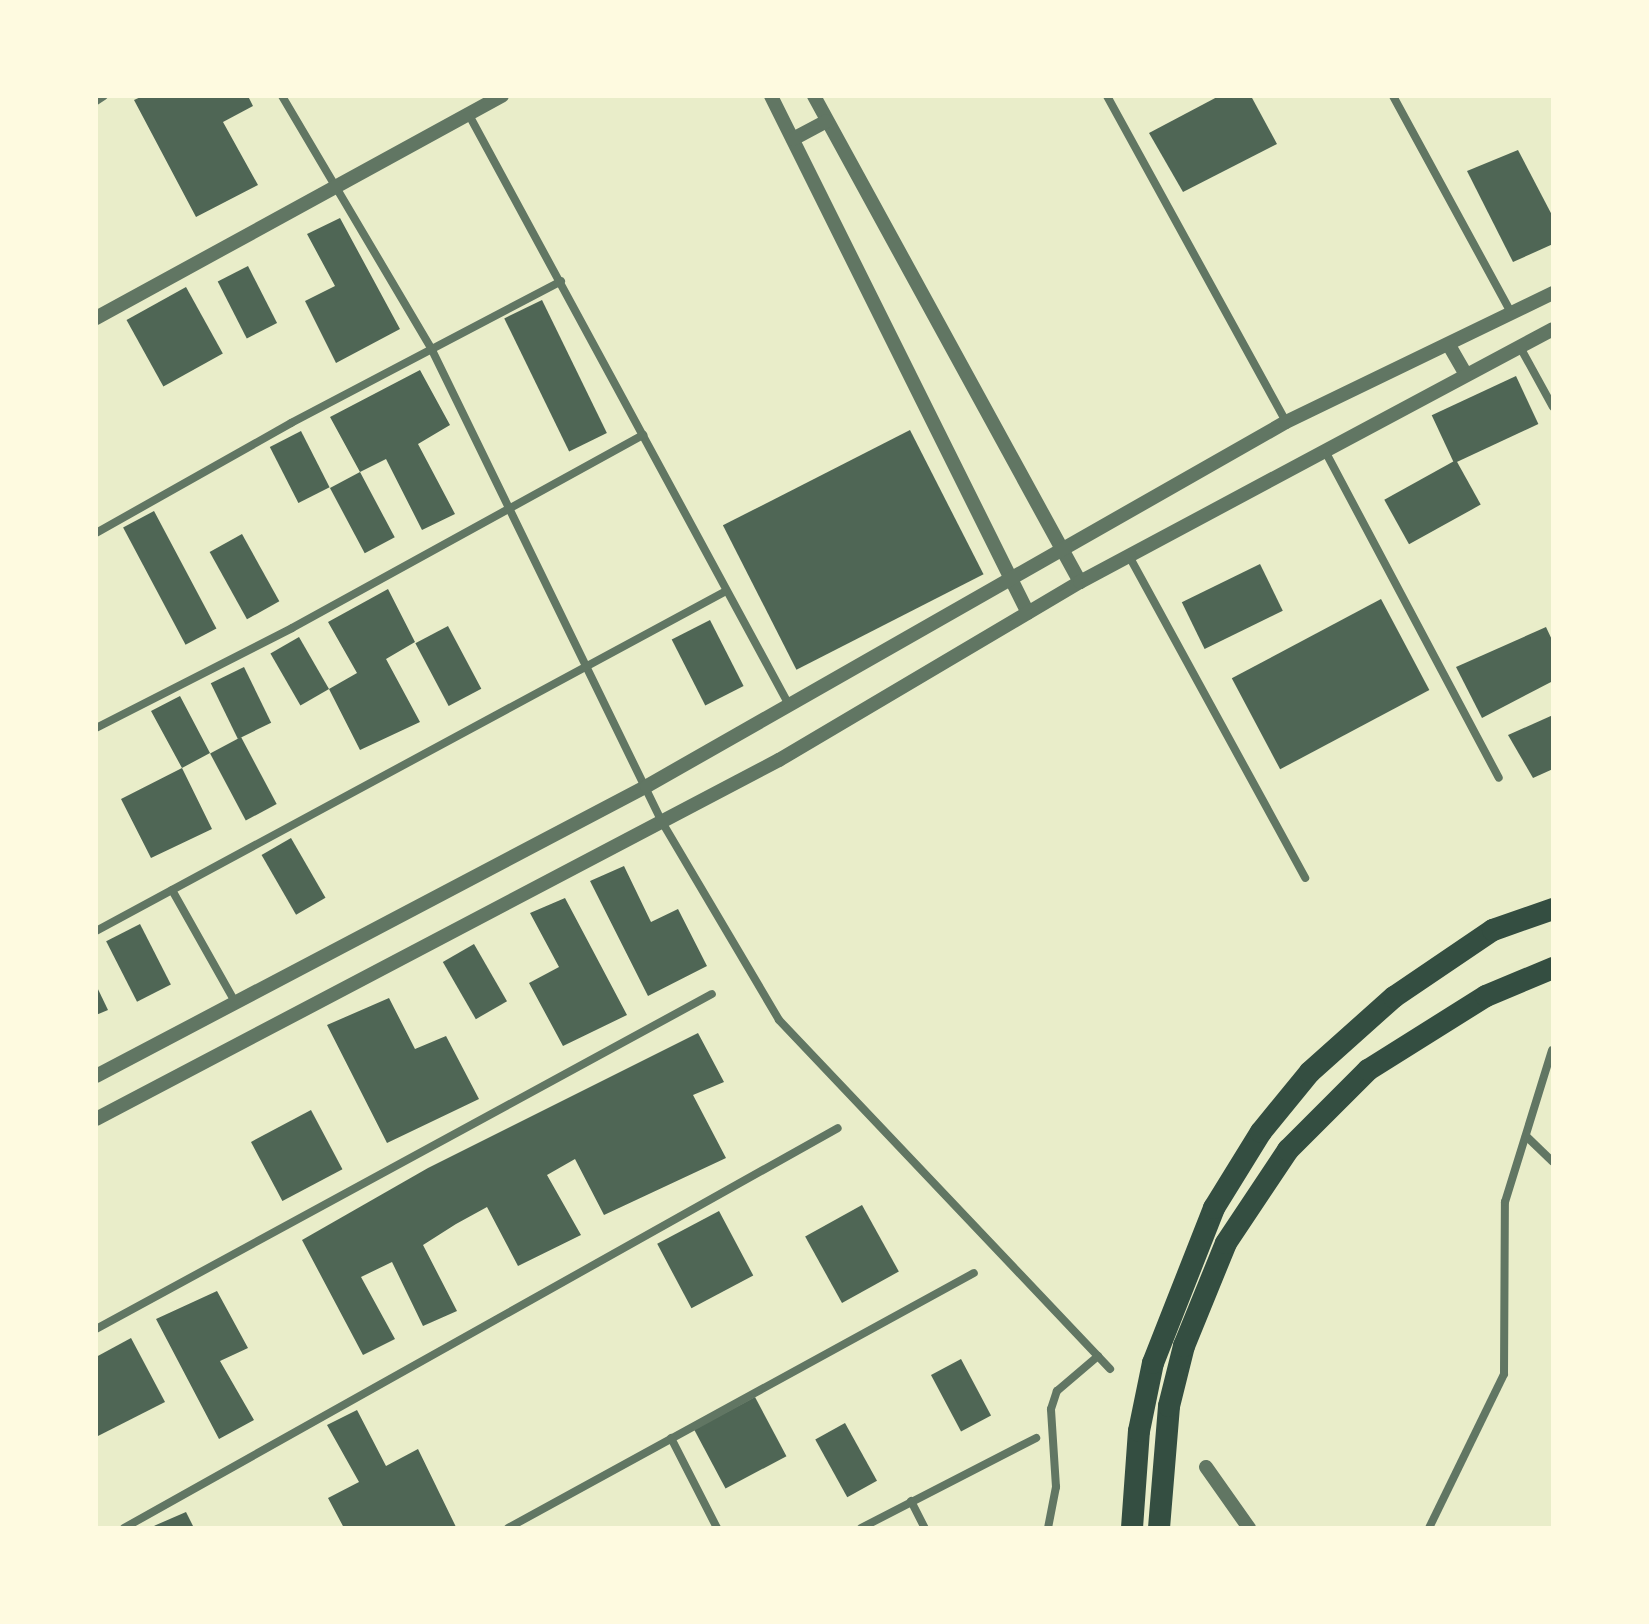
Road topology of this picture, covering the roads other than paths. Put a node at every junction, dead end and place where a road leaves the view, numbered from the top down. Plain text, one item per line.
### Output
1 (104, 96) edge
2 (282, 96) edge
3 (502, 96) edge
4 (771, 96) edge
5 (814, 96) edge
6 (1107, 96) edge
7 (1393, 96) edge
8 (96, 101) edge
9 (469, 115) junction
10 (827, 121) junction
11 (793, 139) junction
12 (338, 184) junction
13 (561, 281) junction
14 (1553, 293) edge
15 (1512, 315) junction
16 (96, 318) edge
17 (1553, 329) edge
18 (1450, 347) junction
19 (1520, 347) junction
20 (431, 348) junction
21 (1466, 375) junction
22 (1553, 407) edge
23 (1286, 422) junction
24 (643, 435) junction
25 (1325, 451) junction
26 (512, 506) junction
27 (96, 533) edge
28 (1062, 549) junction
29 (1129, 556) junction
30 (1014, 578) junction
31 (1080, 582) junction
32 (726, 591) junction
33 (1028, 613) junction
34 (589, 664) junction
35 (788, 703) junction
36 (96, 728) edge
37 (1499, 778) dead end
38 (647, 786) junction
39 (662, 822) junction
40 (1305, 878) dead end
41 (172, 890) junction
42 (1553, 909) edge
43 (96, 931) edge
44 (1553, 968) edge
45 (712, 994) dead end
46 (235, 1002) junction
47 (1552, 1050) edge
48 (96, 1076) edge
49 (96, 1119) edge
50 (838, 1128) dead end
51 (1526, 1136) junction
52 (1553, 1162) edge
53 (974, 1273) dead end
54 (96, 1329) edge
55 (1098, 1356) junction
56 (1110, 1369) dead end
57 (671, 1438) junction
58 (1036, 1438) dead end
59 (1206, 1467) dead end
60 (911, 1501) junction
61 (519, 1525) edge
62 (124, 1528) edge
63 (508, 1528) edge
64 (717, 1528) edge
65 (861, 1528) edge
66 (925, 1528) edge
67 (1048, 1528) edge
68 (1132, 1528) edge
69 (1159, 1528) edge
70 (1249, 1528) edge
71 (1429, 1528) edge

1 - 8 street
2 - 12 street
3 - 9 street
4 - 11 street
5 - 10 street
6 - 23 street
7 - 15 street
9 - 12 street
9 - 13 street
10 - 11 street
10 - 28 street
11 - 30 street
12 - 16 street
12 - 20 street
13 - 20 street
13 - 24 street
14 - 15 street
15 - 18 street
17 - 19 street
18 - 21 street
18 - 23 street
19 - 21 street
19 - 22 street
20 - 26 street
20 - 27 street
21 - 25 street
23 - 28 street
24 - 26 street
24 - 32 street
25 - 29 street
25 - 37 street
26 - 34 street
26 - 36 street
28 - 30 street
28 - 31 street
29 - 31 street
29 - 40 street
30 - 33 street
30 - 35 street
31 - 33 street
32 - 34 street
32 - 35 street
33 - 39 street
34 - 38 street
34 - 41 street
35 - 38 street
38 - 39 street
38 - 46 street
39 - 49 street
39 - 55 street
41 - 43 street
41 - 46 street
42 - 68 highway
44 - 69 highway
45 - 54 street
46 - 48 street
47 - 51 street
50 - 62 street
51 - 52 street
51 - 71 street
53 - 57 street
55 - 56 street
55 - 67 street
57 - 61 street
57 - 64 street
58 - 60 street
59 - 70 street
60 - 65 street
60 - 66 street
61 - 63 street

